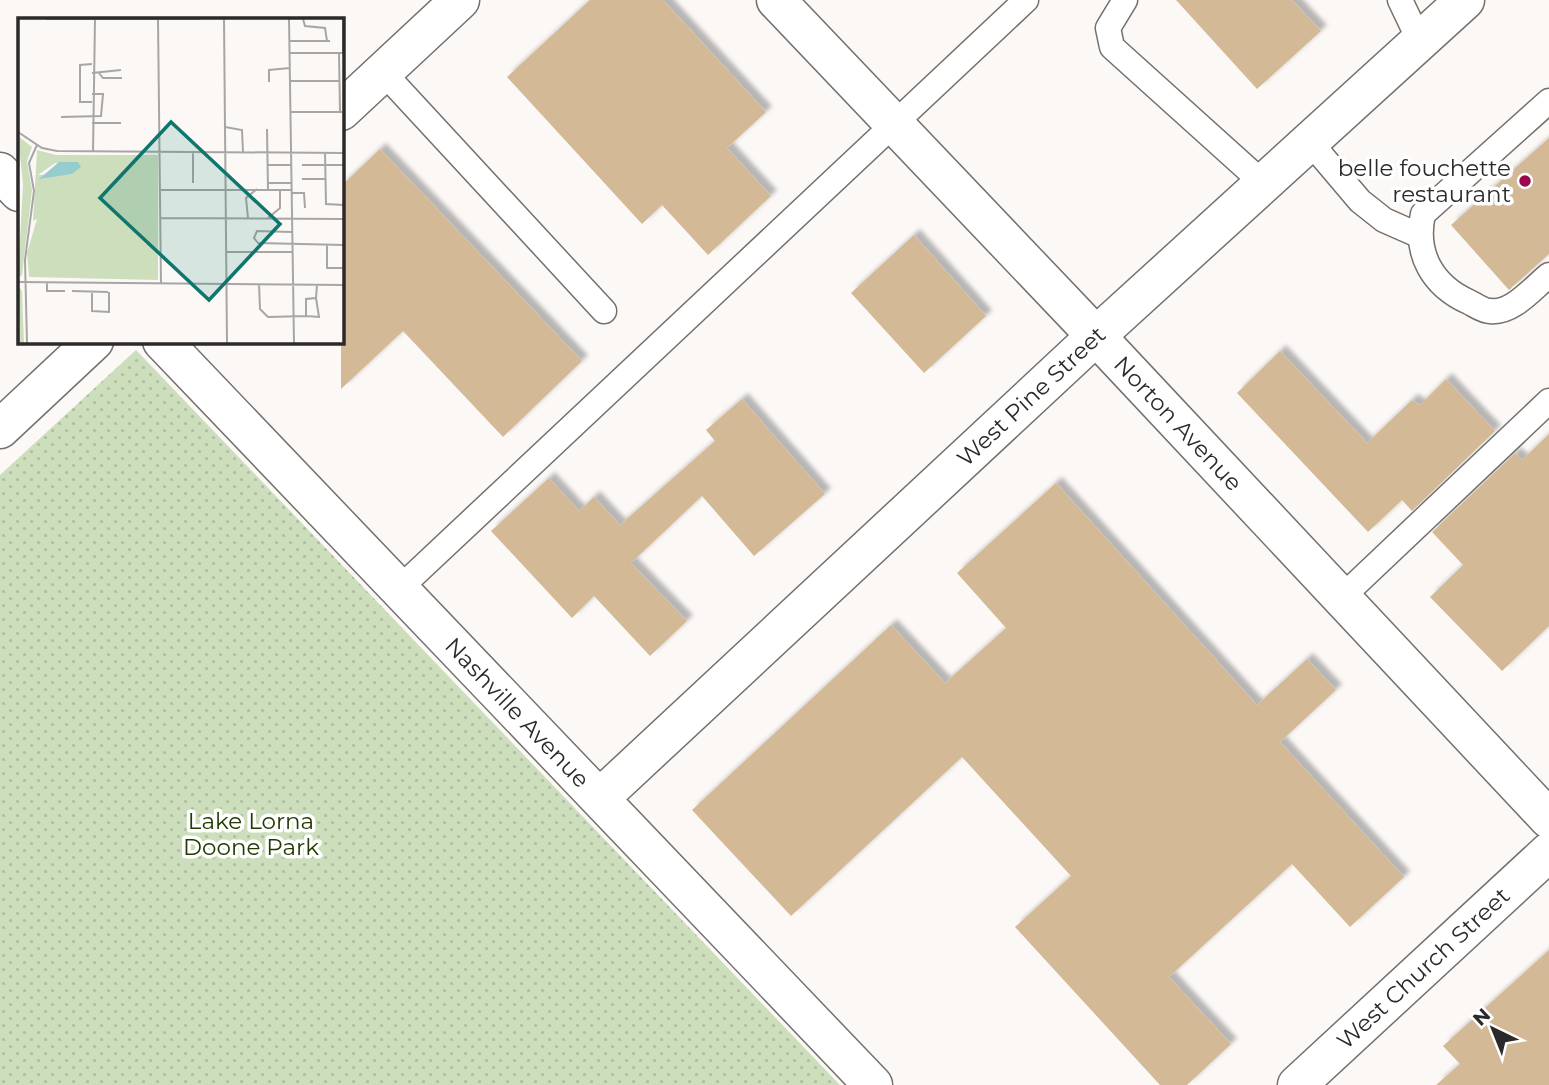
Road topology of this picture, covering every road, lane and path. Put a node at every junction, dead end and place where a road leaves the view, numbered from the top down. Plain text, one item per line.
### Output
1 (460, 0) edge
2 (776, 0) edge
3 (1026, 0) edge
4 (1125, 0) edge
5 (1401, 0) edge
6 (1465, 0) edge
7 (1420, 42) junction
8 (383, 72) junction
9 (1549, 101) edge
10 (343, 109) edge
11 (893, 123) junction
12 (1310, 142) junction
13 (0, 172) edge
14 (1264, 184) junction
15 (18, 191) edge
16 (1418, 235) junction
17 (1549, 275) edge
18 (604, 311) dead end
19 (1096, 336) junction
20 (92, 343) edge
21 (164, 343) edge
22 (1549, 401) edge
23 (0, 429) edge
24 (400, 588) junction
25 (1340, 599) junction
26 (601, 797) junction
27 (1549, 819) edge
28 (1549, 852) edge
29 (873, 1085) edge
30 (1297, 1085) edge

1 - 8 street
2 - 11 street, Norton Avenue
3 - 11 lane
4 - 14 lane
5 - 7 lane
6 - 7 street, West Pine Street
7 - 12 street, West Pine Street
8 - 10 street
8 - 18 lane
9 - 16 lane
11 - 19 street, Norton Avenue
11 - 24 lane
12 - 14 street, West Pine Street
12 - 16 lane
13 - 15 street
14 - 19 street, West Pine Street
16 - 17 lane
19 - 25 street, Norton Avenue
19 - 26 street, West Pine Street
20 - 23 street
21 - 24 street, Nashville Avenue
22 - 25 lane
24 - 26 street, Nashville Avenue
25 - 27 street, Norton Avenue
26 - 29 street, Nashville Avenue
28 - 30 street, West Church Street

